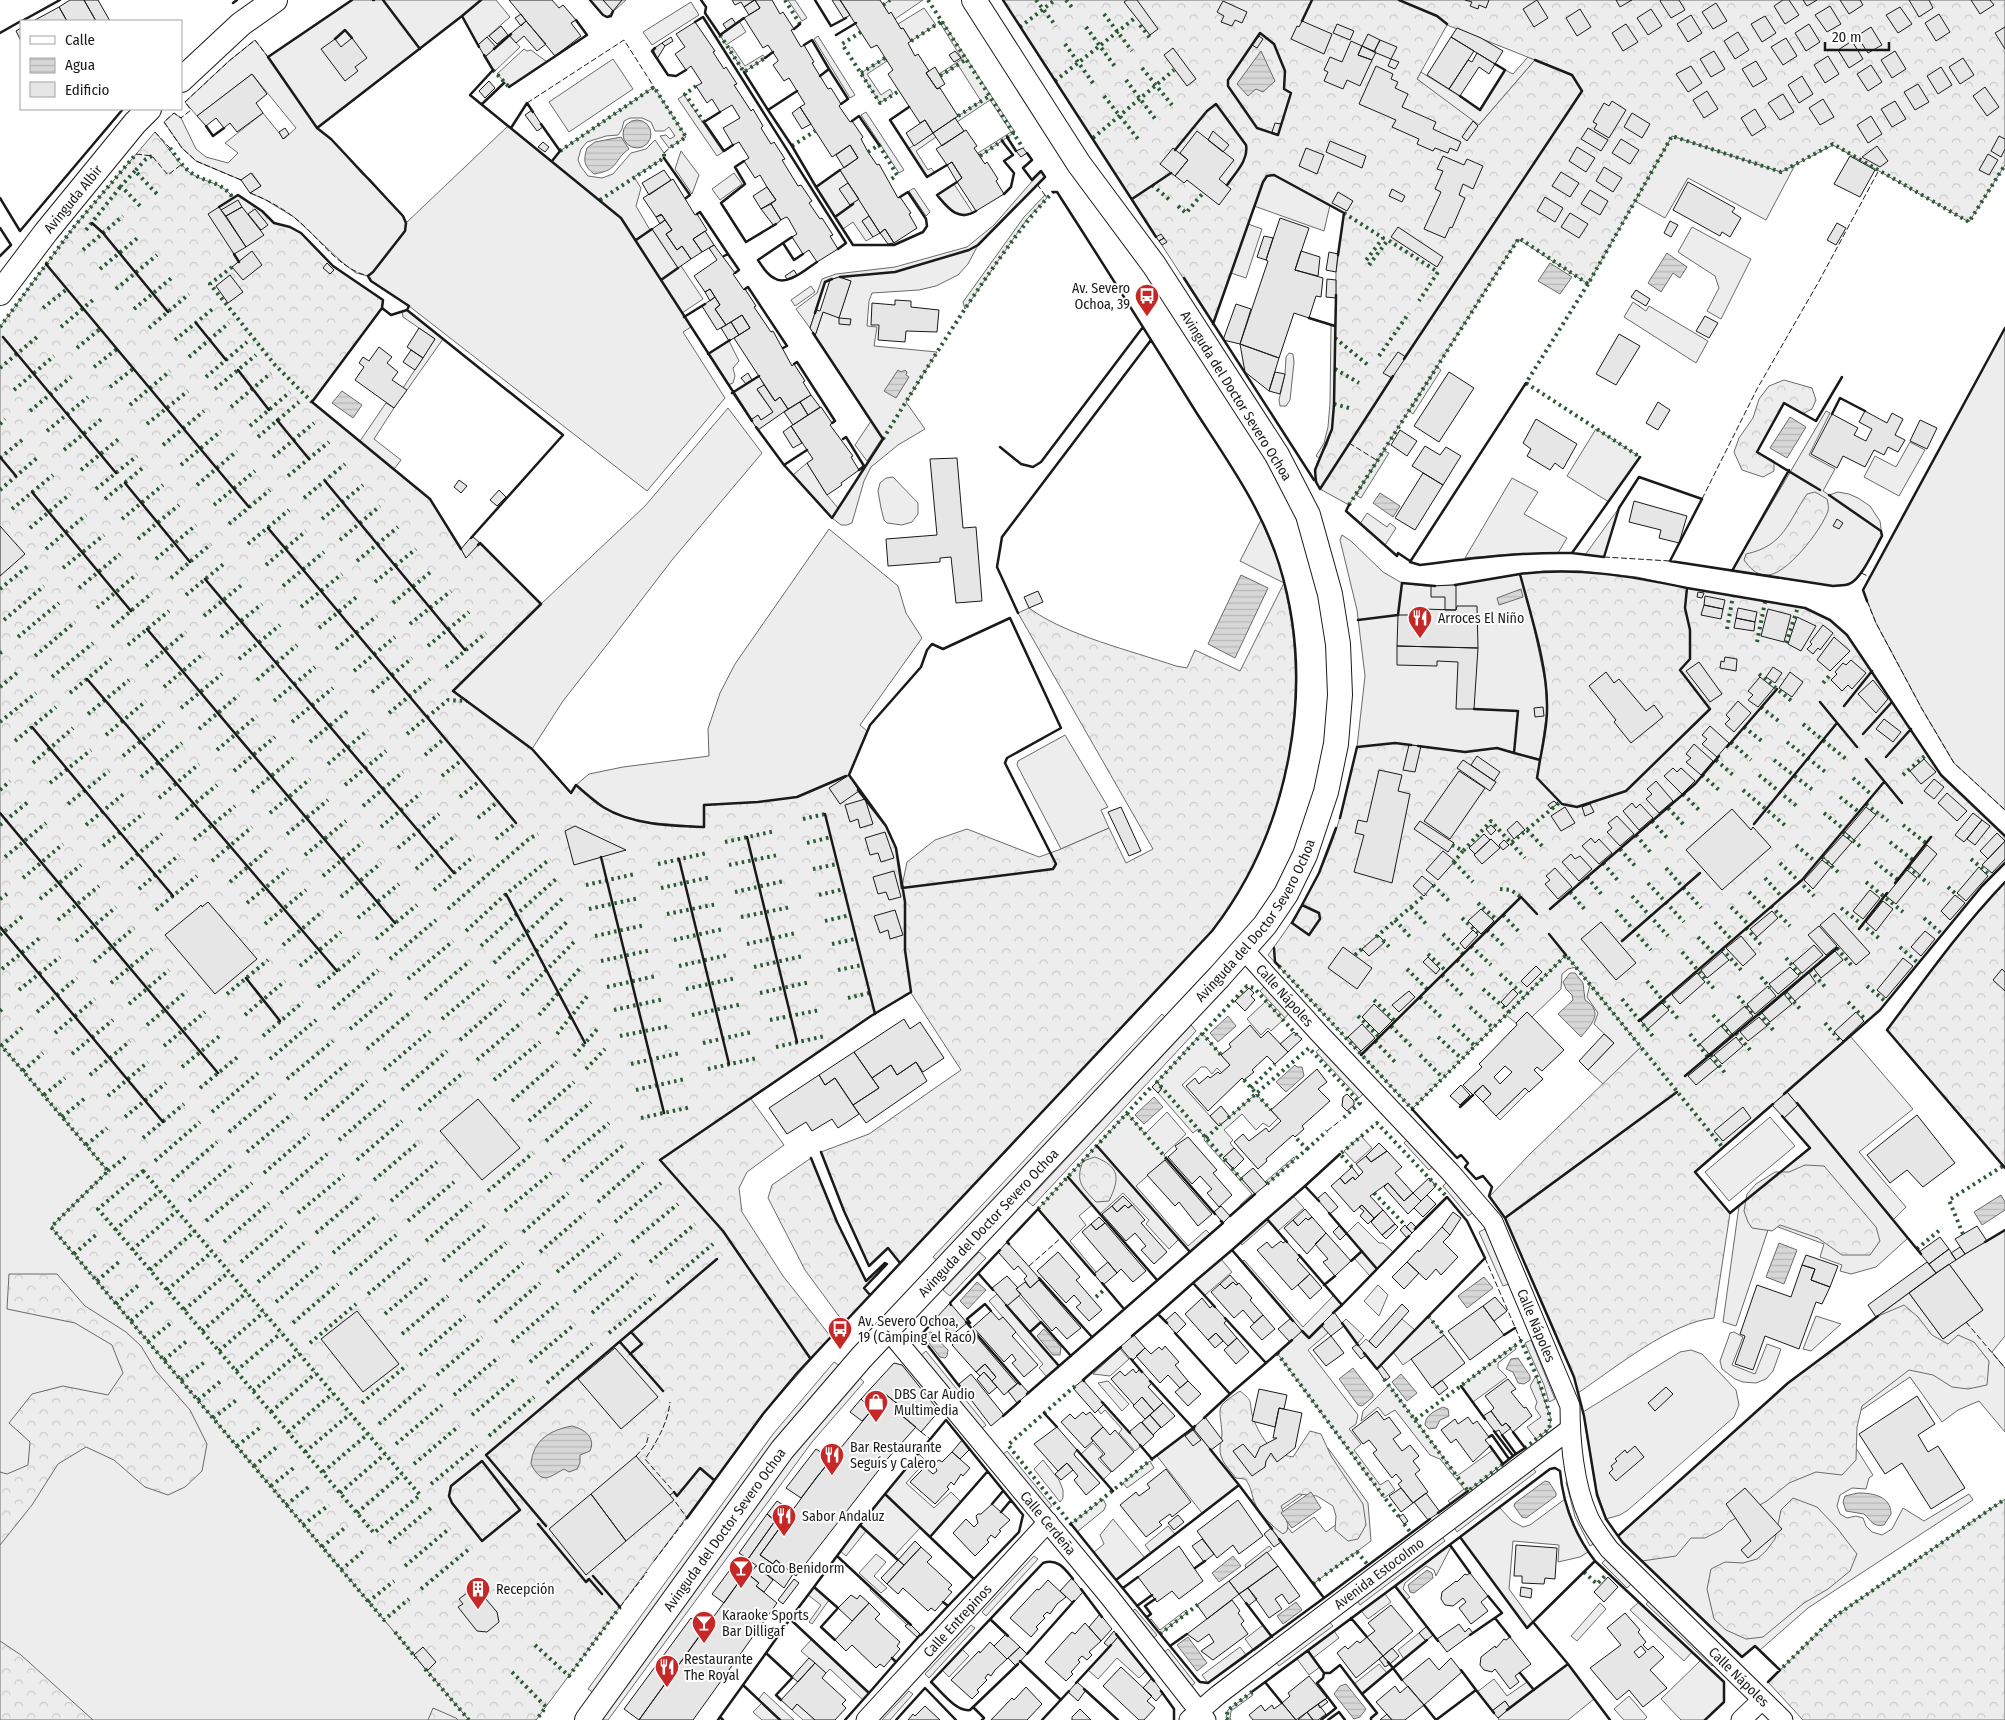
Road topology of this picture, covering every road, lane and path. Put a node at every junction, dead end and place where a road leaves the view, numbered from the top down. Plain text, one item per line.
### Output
1 (275, 0) edge
2 (974, 0) edge
3 (182, 79) edge
4 (149, 110) edge
5 (0, 293) edge
6 (1244, 950) junction
7 (888, 1330) junction
8 (1570, 1428) junction
9 (1048, 1522) junction
10 (1762, 1700) junction
11 (1197, 1717) edge
12 (587, 1720) edge
13 (866, 1720) edge
14 (1741, 1720) edge
15 (1783, 1720) edge

1 - 3 street
2 - 6 street, Avinguda del Doctor Severo Ochoa
4 - 5 street, Avinguda Albir
6 - 7 street, Avinguda del Doctor Severo Ochoa
6 - 8 street, Calle Nápoles
7 - 9 street, Calle Cerdeña
7 - 12 street, Avinguda del Doctor Severo Ochoa
8 - 10 street, Calle Nápoles
8 - 11 street, Avenida Estocolmo
9 - 11 street, Calle Cerdeña
9 - 13 street, Calle Entrepinos
10 - 14 street
10 - 15 street, Calle Nápoles

